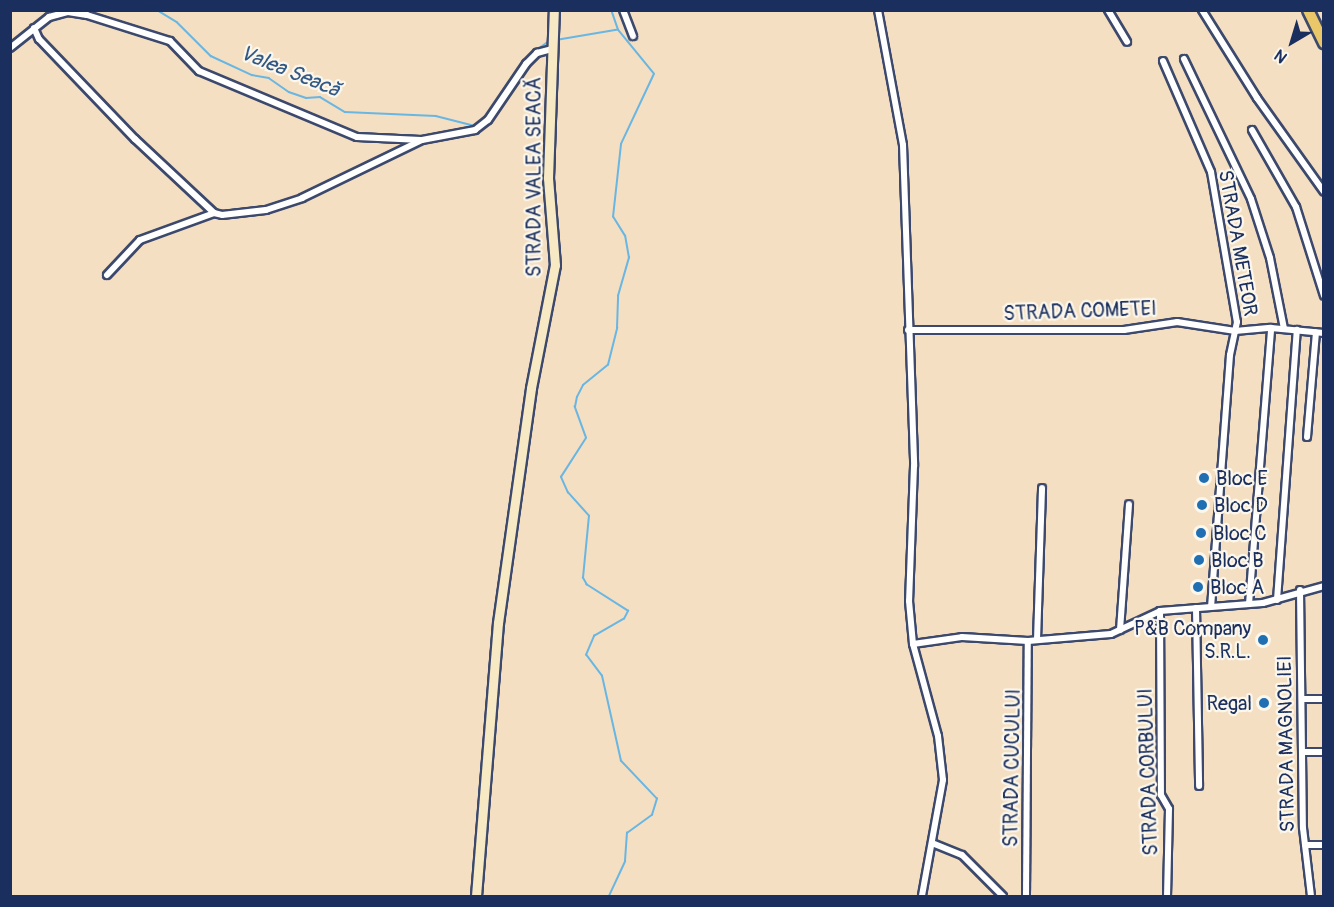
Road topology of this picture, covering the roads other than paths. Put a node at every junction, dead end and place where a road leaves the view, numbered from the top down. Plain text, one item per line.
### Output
1 (554, 10) edge
2 (623, 10) edge
3 (878, 10) edge
4 (1108, 10) edge
5 (1202, 10) edge
6 (1308, 10) edge
7 (34, 28) junction
8 (633, 36) dead end
9 (1127, 42) dead end
10 (1323, 43) edge
11 (10, 48) edge
12 (552, 48) junction
13 (1184, 59) dead end
14 (1164, 61) dead end
15 (1252, 130) dead end
16 (422, 141) junction
17 (1323, 192) edge
18 (214, 213) junction
19 (107, 275) dead end
20 (1323, 296) edge
21 (1271, 328) junction
22 (1284, 329) junction
23 (908, 330) junction
24 (1297, 330) junction
25 (1236, 331) junction
26 (1316, 332) junction
27 (1323, 333) edge
28 (1307, 437) dead end
29 (1042, 488) dead end
30 (1129, 504) dead end
31 (1323, 586) edge
32 (1300, 591) junction
33 (1277, 600) junction
34 (1249, 604) junction
35 (1211, 606) junction
36 (1196, 608) junction
37 (1160, 611) junction
38 (1120, 630) junction
39 (1037, 640) junction
40 (1028, 641) junction
41 (913, 644) junction
42 (1302, 699) junction
43 (1323, 699) edge
44 (1302, 752) junction
45 (1323, 752) edge
46 (1199, 786) dead end
47 (932, 843) junction
48 (1305, 845) junction
49 (1323, 845) edge
50 (476, 897) edge
51 (922, 897) edge
52 (1003, 897) edge
53 (1026, 897) edge
54 (1167, 897) edge
55 (1311, 897) edge

1 - 12 main road, STRADA VALEA SEACĂ
2 - 8 street
3 - 23 street
4 - 9 street
5 - 17 street
6 - 10 main road
7 - 11 street
7 - 16 street
7 - 18 street
12 - 16 street
12 - 50 main road, STRADA VALEA SEACĂ
13 - 22 street
14 - 25 street, STRADA METEOR
15 - 20 street
16 - 18 street
18 - 19 street
21 - 22 street, STRADA COMETEI
21 - 25 street, STRADA COMETEI
21 - 34 street
22 - 24 street, STRADA COMETEI
23 - 25 street, STRADA COMETEI
23 - 41 street
24 - 26 street, STRADA COMETEI
24 - 33 street
25 - 35 street, STRADA METEOR
26 - 27 street, STRADA COMETEI
26 - 28 street
29 - 39 street
30 - 38 street
31 - 32 street
32 - 33 street
32 - 42 street, STRADA MAGNOLIEI
33 - 34 street
34 - 35 street
35 - 36 street
36 - 37 street
36 - 46 street
37 - 38 street
37 - 54 street, STRADA CORBULUI
38 - 39 street
39 - 40 street
40 - 41 street
40 - 53 street, STRADA CUCULUI
41 - 47 street
42 - 43 street
42 - 44 street, STRADA MAGNOLIEI
44 - 45 street
44 - 48 street, STRADA MAGNOLIEI
47 - 51 street
47 - 52 street
48 - 49 street
48 - 55 street, STRADA MAGNOLIEI

